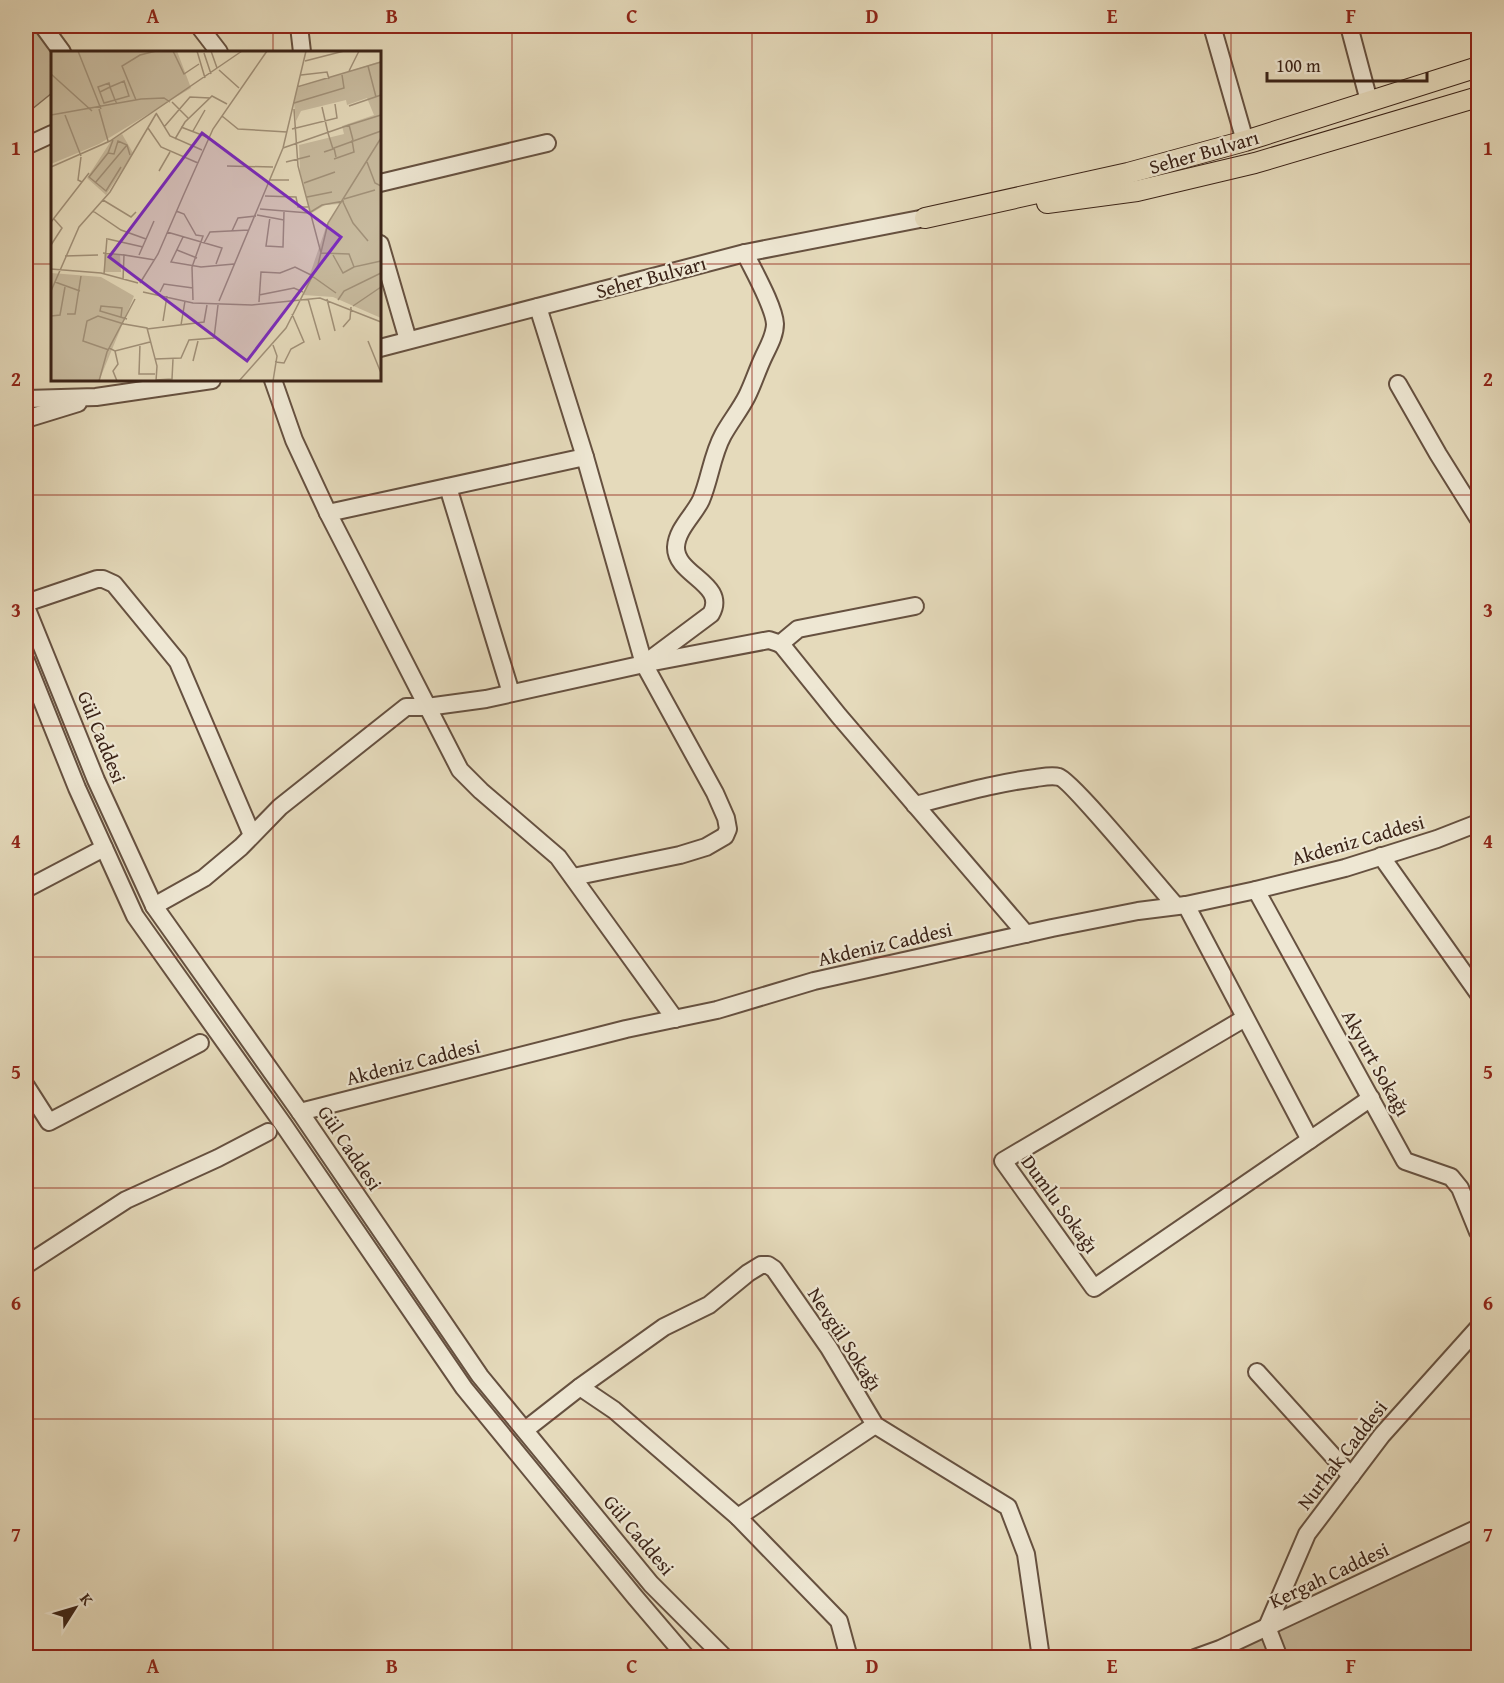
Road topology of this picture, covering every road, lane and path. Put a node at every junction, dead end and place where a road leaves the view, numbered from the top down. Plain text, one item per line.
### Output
1 (43, 26) edge
2 (199, 26) edge
3 (299, 26) edge
4 (1212, 26) edge
5 (1349, 26) edge
6 (61, 51) edge
7 (218, 51) edge
8 (302, 51) edge
9 (1479, 67) edge
10 (1479, 98) edge
11 (1369, 101) junction
12 (51, 134) edge
13 (1245, 141) junction
14 (547, 143) dead end
15 (26, 146) edge
16 (381, 183) edge
17 (925, 218) junction
18 (381, 247) edge
19 (745, 253) junction
20 (538, 307) junction
21 (408, 340) junction
22 (381, 348) edge
23 (205, 381) edge
24 (273, 381) edge
25 (1398, 384) dead end
26 (96, 397) junction
27 (26, 399) edge
28 (26, 418) edge
29 (585, 457) junction
30 (448, 487) junction
31 (328, 513) junction
32 (1479, 518) edge
33 (26, 605) edge
34 (915, 606) dead end
35 (780, 644) junction
36 (26, 661) edge
37 (644, 664) junction
38 (30, 685) edge
39 (511, 693) junction
40 (427, 707) junction
41 (915, 805) junction
42 (1479, 823) edge
43 (252, 835) junction
44 (104, 848) junction
45 (1381, 856) junction
46 (573, 877) junction
47 (26, 889) edge
48 (1256, 890) junction
49 (153, 906) junction
50 (1181, 906) junction
51 (1026, 934) junction
52 (1479, 993) edge
53 (1245, 1018) junction
54 (675, 1019) junction
55 (200, 1043) dead end
56 (26, 1086) edge
57 (1371, 1098) junction
58 (300, 1112) junction
59 (268, 1132) dead end
60 (1310, 1140) junction
61 (1479, 1232) edge
62 (26, 1265) edge
63 (1479, 1328) edge
64 (1257, 1372) dead end
65 (580, 1387) junction
66 (875, 1425) junction
67 (525, 1430) junction
68 (1351, 1476) junction
69 (738, 1517) junction
70 (1479, 1528) edge
71 (1267, 1627) junction
72 (687, 1658) edge
73 (725, 1658) edge
74 (849, 1658) edge
75 (1041, 1658) edge
76 (1195, 1658) edge
77 (1279, 1658) edge

1 - 6 street
2 - 7 street
3 - 8 street
4 - 13 street
5 - 11 street
9 - 11 main road, Seher Bulvarı
10 - 17 main road, Seher Bulvarı
11 - 13 main road, Seher Bulvarı
12 - 15 street
13 - 17 main road, Seher Bulvarı
14 - 16 street
17 - 19 street, Seher Bulvarı
18 - 21 street
19 - 20 street, Seher Bulvarı
19 - 37 street
20 - 21 street, Seher Bulvarı
20 - 29 street
21 - 22 street, Seher Bulvarı
23 - 26 street
24 - 31 street
25 - 32 street
26 - 27 street
26 - 28 street
29 - 30 street
29 - 37 street
30 - 31 street
30 - 39 street
31 - 40 street
33 - 43 street
33 - 49 street, Gül Caddesi
34 - 35 street
35 - 37 street
35 - 41 street
36 - 38 street
37 - 39 street
37 - 46 street
38 - 44 street
39 - 40 street
40 - 43 street
40 - 46 street
41 - 50 street
41 - 51 street
42 - 45 street, Akdeniz Caddesi
43 - 49 street
44 - 47 street
44 - 72 street
45 - 48 street, Akdeniz Caddesi
45 - 52 street
46 - 54 street
48 - 50 street, Akdeniz Caddesi
48 - 57 street, Akyurt Sokağı
49 - 58 street, Gül Caddesi
50 - 51 street, Akdeniz Caddesi
50 - 53 street
51 - 54 street, Akdeniz Caddesi
53 - 60 street
53 - 60 street, Dumlu Sokağı
54 - 58 street, Akdeniz Caddesi
55 - 56 street
57 - 60 street, Dumlu Sokağı
57 - 61 street, Akyurt Sokağı
58 - 67 street, Gül Caddesi
59 - 62 street
63 - 68 street, Nurhak Caddesi
64 - 68 street
65 - 66 street, Nevgül Sokağı
65 - 67 street, Nevgül Sokağı
65 - 69 street
66 - 69 street
66 - 75 street, Nevgül Sokağı
67 - 73 street, Gül Caddesi
68 - 71 street, Nurhak Caddesi
69 - 74 street
70 - 71 street, Kergah Caddesi
71 - 76 street, Kergah Caddesi
71 - 77 street

